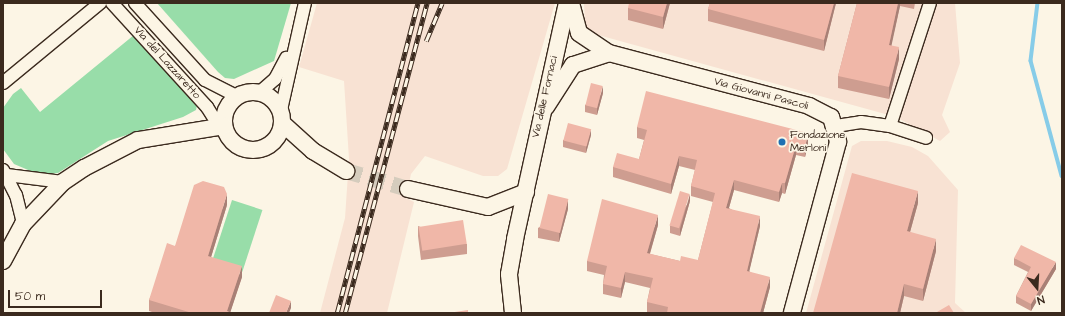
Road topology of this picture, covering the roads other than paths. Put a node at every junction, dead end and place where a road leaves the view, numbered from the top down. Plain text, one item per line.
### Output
1 (100, 3) edge
2 (112, 3) edge
3 (134, 3) edge
4 (304, 3) edge
5 (567, 3) edge
6 (571, 3) edge
7 (930, 3) edge
8 (292, 46) junction
9 (609, 53) junction
10 (3, 83) edge
11 (260, 92) junction
12 (236, 96) junction
13 (282, 117) junction
14 (539, 118) junction
15 (221, 126) junction
16 (836, 126) junction
17 (890, 126) junction
18 (926, 138) dead end
19 (346, 171) tunnel mouth
20 (5, 172) edge
21 (63, 182) junction
22 (408, 189) tunnel mouth
23 (526, 192) junction
24 (23, 224) junction
25 (3, 261) edge
26 (513, 313) edge
27 (792, 313) edge

1 - 10 street
2 - 15 street, Via del Lazzaretto
3 - 12 street, Via del Lazzaretto
4 - 8 street
5 - 14 main road, Via delle Fornaci
6 - 9 main road, Via Giovanni Pascoli
7 - 17 street
8 - 11 street
8 - 13 street
9 - 14 main road
9 - 16 main road, Via Giovanni Pascoli
11 - 12 main road
11 - 13 main road
12 - 15 main road
13 - 15 main road
13 - 19 main road
14 - 23 main road, Via delle Fornaci
15 - 21 main road
16 - 17 street
16 - 27 main road
17 - 18 street
20 - 21 street
20 - 24 street
21 - 24 main road
22 - 23 main road
23 - 26 main road, Via delle Fornaci
24 - 25 main road

